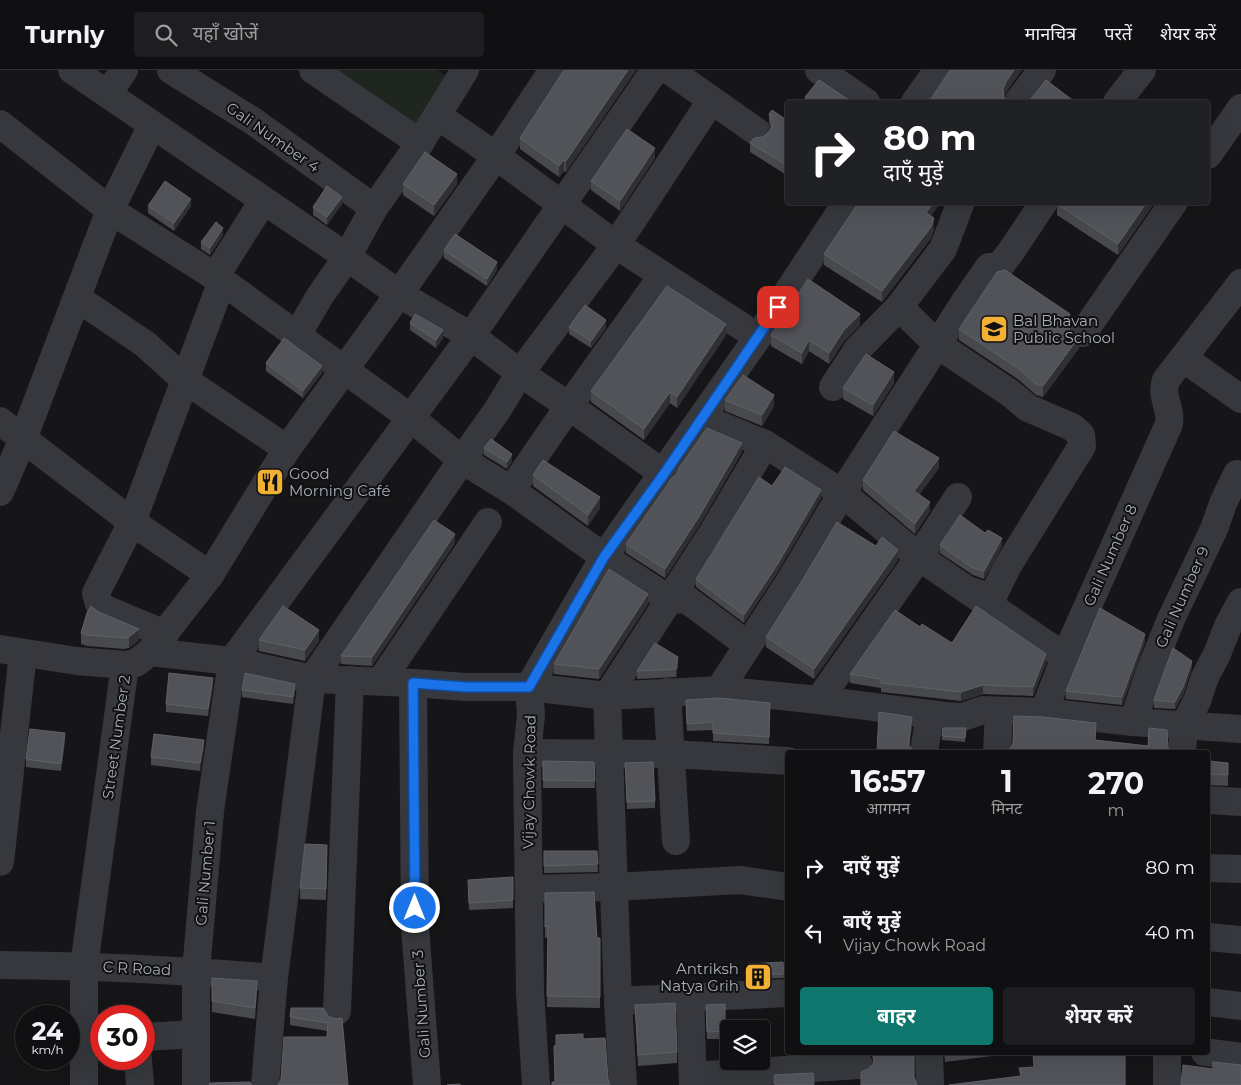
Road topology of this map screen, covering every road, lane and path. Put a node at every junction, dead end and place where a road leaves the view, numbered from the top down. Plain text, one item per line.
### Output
1 (72, 70) edge
2 (124, 70) edge
3 (171, 70) edge
4 (313, 70) edge
5 (553, 70) edge
6 (655, 70) edge
7 (669, 70) edge
8 (938, 70) edge
9 (1042, 70) edge
10 (1142, 70) edge
11 (460, 72) edge
12 (828, 72) edge
13 (108, 94) junction
14 (863, 100) edge
15 (916, 100) edge
16 (1020, 100) edge
17 (1120, 100) edge
18 (711, 102) junction
19 (1241, 108) edge
20 (438, 116) junction
21 (0, 124) edge
22 (152, 125) junction
23 (757, 132) dead end
24 (420, 143) junction
25 (1210, 152) edge
26 (496, 156) junction
27 (264, 201) junction
28 (562, 205) junction
29 (845, 205) edge
30 (960, 205) edge
31 (1042, 205) edge
32 (1172, 205) edge
33 (374, 208) junction
34 (110, 210) junction
35 (616, 245) junction
36 (348, 257) junction
37 (663, 275) junction
38 (219, 279) junction
39 (399, 294) junction
40 (1237, 296) edge
41 (77, 298) junction
42 (900, 307) junction
43 (1083, 333) dead end
44 (297, 336) junction
45 (470, 336) junction
46 (758, 337) junction
47 (938, 345) junction
48 (1184, 358) junction
49 (344, 370) junction
50 (520, 373) junction
51 (185, 380) junction
52 (833, 387) dead end
53 (1241, 400) edge
54 (569, 406) junction
55 (411, 418) junction
56 (702, 418) junction
57 (0, 421) edge
58 (23, 439) junction
59 (765, 444) junction
60 (287, 449) junction
61 (462, 460) junction
62 (664, 474) junction
63 (1237, 474) dead end
64 (511, 490) junction
65 (0, 492) edge
66 (842, 493) junction
67 (958, 497) dead end
68 (132, 522) junction
69 (488, 522) dead end
70 (604, 557) junction
71 (919, 557) junction
72 (210, 575) junction
73 (968, 590) junction
74 (670, 600) junction
75 (1241, 602) edge
76 (157, 643) junction
77 (748, 645) junction
78 (12, 651) edge
79 (1065, 657) junction
80 (232, 662) junction
81 (126, 665) junction
82 (312, 679) junction
83 (350, 680) junction
84 (380, 681) junction
85 (413, 683) junction
86 (529, 687) junction
87 (719, 690) junction
88 (667, 692) junction
89 (607, 696) junction
90 (819, 700) junction
91 (999, 711) junction
92 (1044, 712) junction
93 (930, 714) junction
94 (1133, 722) junction
95 (1241, 729) edge
96 (1183, 739) edge
97 (924, 750) edge
98 (997, 750) edge
99 (527, 753) junction
100 (671, 754) junction
101 (608, 755) junction
102 (785, 761) edge
103 (1210, 800) edge
104 (1241, 802) edge
105 (676, 841) dead end
106 (0, 862) edge
107 (1210, 868) edge
108 (1241, 870) edge
109 (614, 887) junction
110 (785, 887) edge
111 (529, 889) junction
112 (1210, 937) edge
113 (1241, 940) edge
114 (0, 965) edge
115 (84, 966) junction
116 (196, 971) junction
117 (274, 978) junction
118 (785, 993) edge
119 (690, 998) junction
120 (618, 1001) junction
121 (1210, 1002) edge
122 (1241, 1006) edge
123 (337, 1012) dead end
124 (90, 1015) edge
125 (195, 1034) junction
126 (155, 1036) edge
127 (1210, 1053) edge
128 (90, 1055) edge
129 (929, 1055) edge
130 (1167, 1055) edge
131 (1241, 1057) edge
132 (859, 1067) edge
133 (139, 1070) edge
134 (693, 1080) edge
135 (84, 1085) edge
136 (140, 1085) edge
137 (196, 1085) edge
138 (265, 1085) edge
139 (427, 1085) edge
140 (536, 1085) edge
141 (623, 1085) edge
142 (930, 1085) edge
143 (1166, 1085) edge

1 - 13 street
2 - 13 street
3 - 33 street, Gali Number 4
4 - 24 street
5 - 26 street
6 - 28 street
7 - 18 street
8 - 15 street
9 - 16 street
10 - 17 street
11 - 20 street
12 - 14 street
13 - 22 street
18 - 23 street
18 - 35 street
19 - 25 street
20 - 24 street
20 - 26 street
21 - 34 street
22 - 27 street
22 - 34 street
24 - 33 street
26 - 28 street
26 - 39 street
27 - 36 street
27 - 38 street
28 - 35 street
28 - 45 street
29 - 46 street
30 - 42 street
31 - 47 street
32 - 43 street
33 - 36 street
34 - 38 street
34 - 41 street
35 - 37 street
35 - 50 street
36 - 39 street
36 - 44 street
37 - 46 street
37 - 54 street
38 - 44 street
38 - 51 street
39 - 45 street
39 - 49 street
40 - 48 street
41 - 51 street
41 - 58 street
42 - 47 street
42 - 52 street
44 - 49 street
45 - 50 street
45 - 55 street
46 - 56 street
47 - 66 street
47 - 73 street
48 - 53 street
48 - 79 street, Gali Number 8
49 - 55 street
49 - 60 street
50 - 54 street
50 - 61 street
51 - 60 street
51 - 68 street
54 - 62 street
54 - 64 street
55 - 61 street
55 - 80 street
56 - 59 street
56 - 62 street
57 - 58 street
58 - 65 street
58 - 68 street
59 - 66 street
59 - 74 street
60 - 72 street
61 - 64 street
61 - 82 street
62 - 70 street
63 - 94 street, Gali Number 9
64 - 70 street
66 - 71 street
66 - 77 street
67 - 71 street
68 - 72 street
68 - 76 street
69 - 84 street
70 - 74 street
70 - 86 street
71 - 73 street
71 - 90 street
72 - 76 street
73 - 79 street
74 - 77 street
74 - 89 street
75 - 96 street
76 - 80 street
76 - 81 street, Street Number 2
77 - 87 street
78 - 81 street
78 - 106 street
79 - 92 street, Gali Number 8
80 - 82 street
80 - 116 street, Gali Number 1
81 - 115 street, Street Number 2
82 - 83 street
82 - 117 street
83 - 84 street
83 - 123 street
84 - 85 street
85 - 86 street
85 - 139 street, Gali Number 3
86 - 89 street
86 - 99 street, Vijay Chowk Road
87 - 88 street
87 - 90 street
88 - 89 street
88 - 100 street
89 - 101 street
90 - 93 street
91 - 92 street
91 - 93 street
91 - 98 street
92 - 94 street
93 - 97 street
94 - 96 street
95 - 96 street
99 - 101 street
99 - 111 street, Vijay Chowk Road
100 - 101 street
100 - 102 street
100 - 105 street
101 - 109 street
103 - 104 street
107 - 108 street
109 - 110 street
109 - 111 street
109 - 120 street
111 - 140 street, Vijay Chowk Road
112 - 113 street
114 - 115 street, C R Road
115 - 116 street, C R Road
115 - 124 street, Street Number 2
116 - 117 street, C R Road
116 - 125 street, Gali Number 1
117 - 138 street
118 - 119 street
119 - 120 street
119 - 134 street
120 - 141 street
121 - 122 street
125 - 126 street
125 - 137 street, Gali Number 1
127 - 131 street
128 - 135 street, Street Number 2
129 - 142 street
130 - 143 street
132 - 134 street
133 - 136 street

